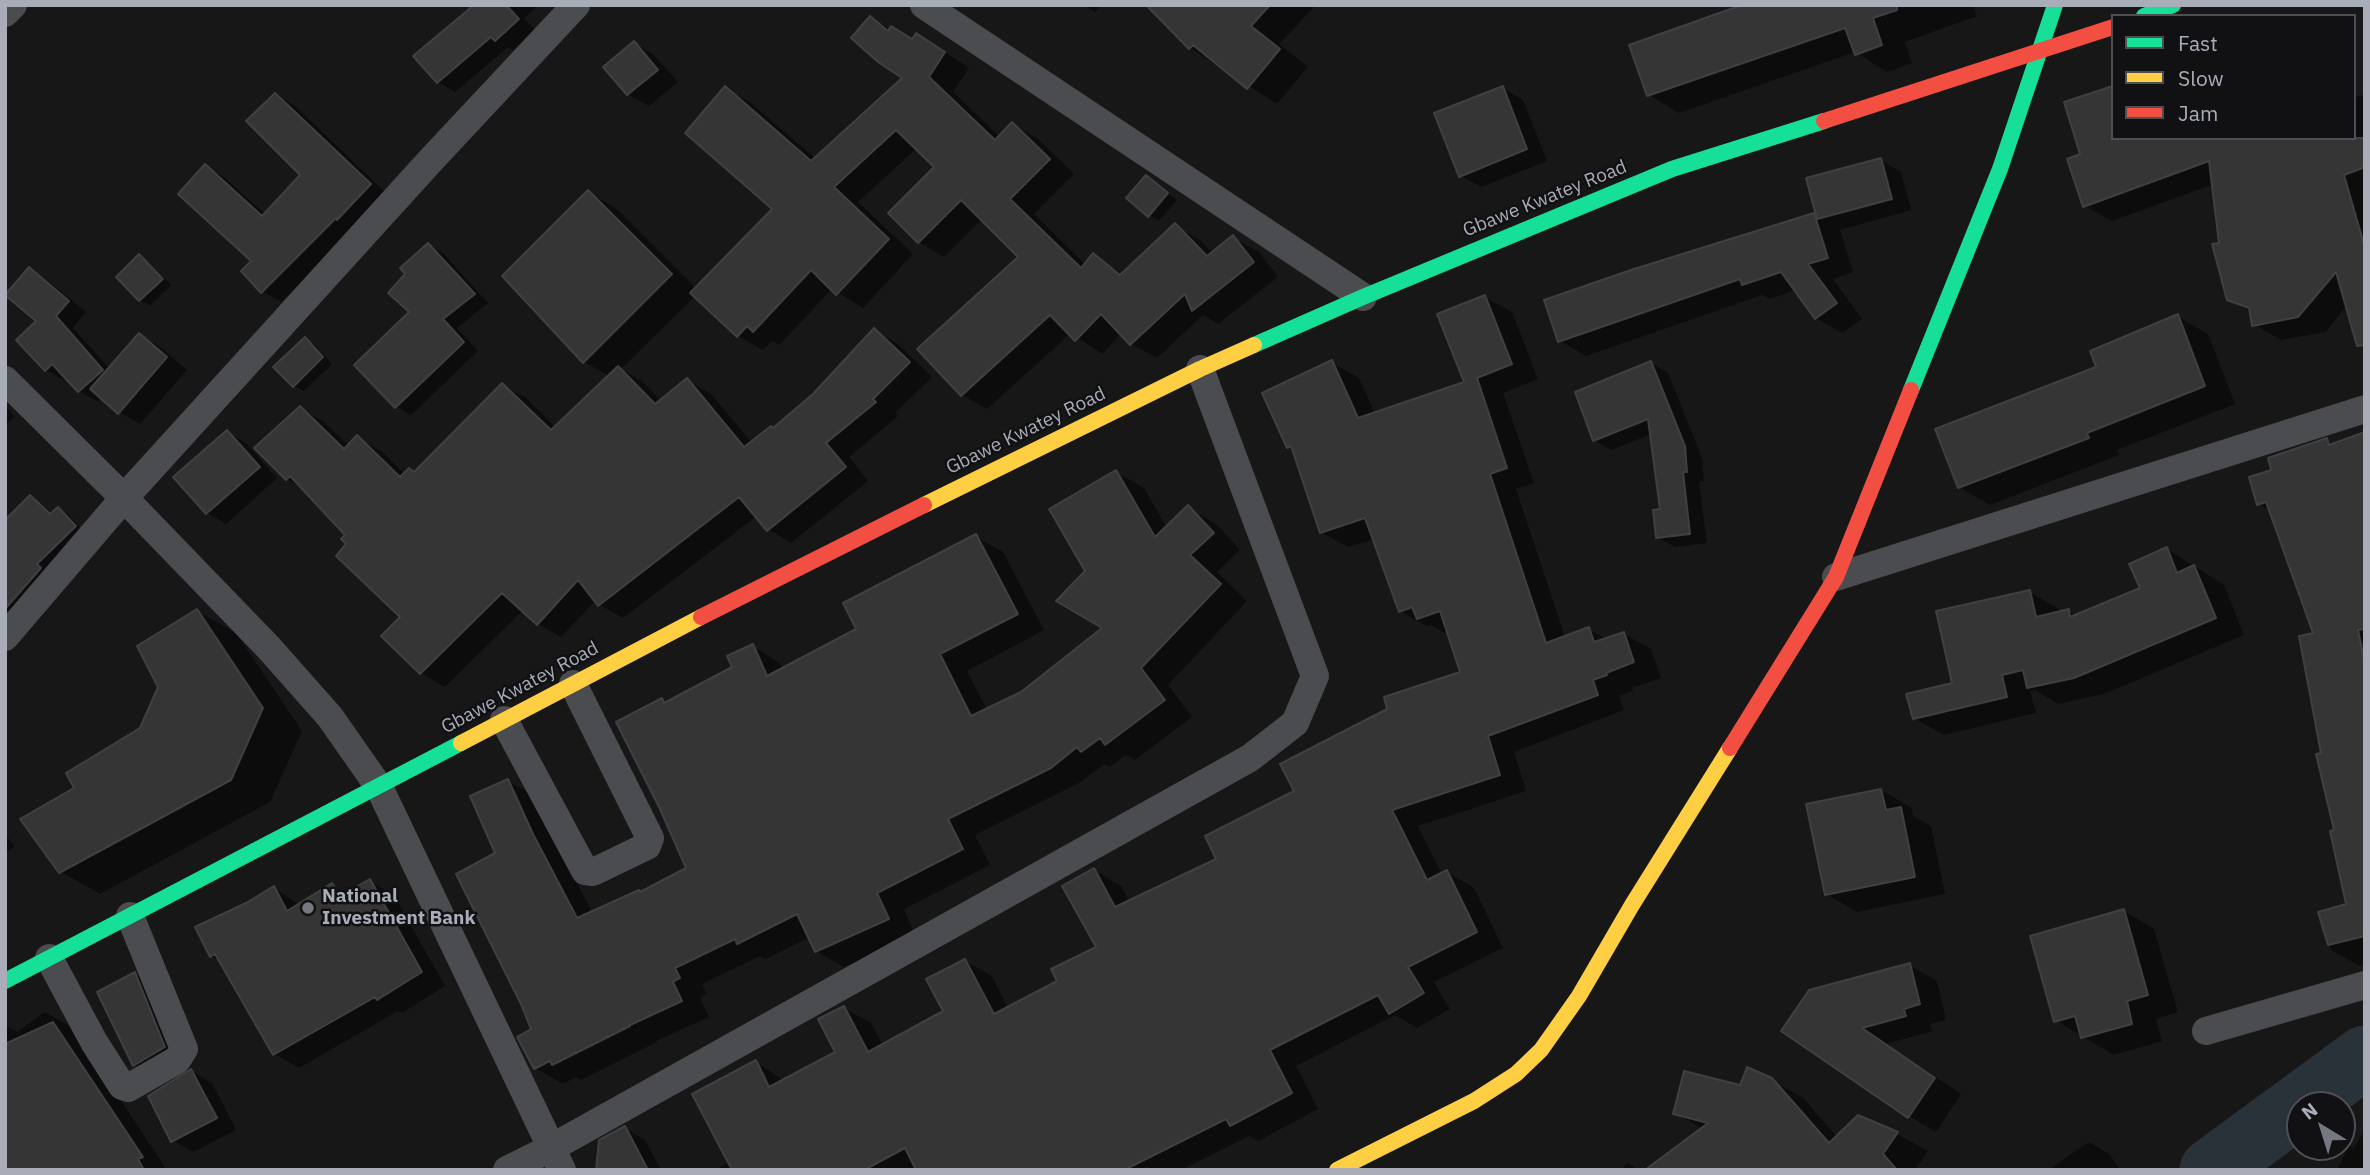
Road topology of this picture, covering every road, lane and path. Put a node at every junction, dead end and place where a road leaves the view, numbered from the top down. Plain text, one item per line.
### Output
1 (13, 5) edge
2 (576, 5) edge
3 (924, 5) edge
4 (2055, 5) edge
5 (2173, 5) edge
6 (5, 13) edge
7 (2149, 14) edge
8 (2111, 28) edge
9 (2038, 53) junction
10 (1363, 297) junction
11 (1200, 369) junction
12 (5, 380) edge
13 (2365, 409) edge
14 (124, 498) junction
15 (1836, 577) junction
16 (5, 637) edge
17 (573, 684) junction
18 (504, 720) junction
19 (379, 787) junction
20 (130, 916) junction
21 (49, 958) junction
22 (5, 981) edge
23 (2365, 985) edge
24 (2206, 1031) dead end
25 (557, 1159) edge
26 (507, 1170) edge
27 (1337, 1170) edge

1 - 6 street
2 - 14 street
3 - 10 street
4 - 9 street
5 - 7 street
8 - 9 street, Gbawe Kwatey Road
9 - 10 street, Gbawe Kwatey Road
9 - 15 street
10 - 11 street, Gbawe Kwatey Road
11 - 17 street, Gbawe Kwatey Road
11 - 25 street
12 - 14 street
13 - 15 street
14 - 16 street
14 - 19 street
15 - 27 street
17 - 18 street, Gbawe Kwatey Road
17 - 18 street
18 - 19 street, Gbawe Kwatey Road
19 - 20 street, Gbawe Kwatey Road
19 - 25 street
20 - 21 street, Gbawe Kwatey Road
20 - 21 street
21 - 22 street, Gbawe Kwatey Road
23 - 24 street
25 - 26 street

